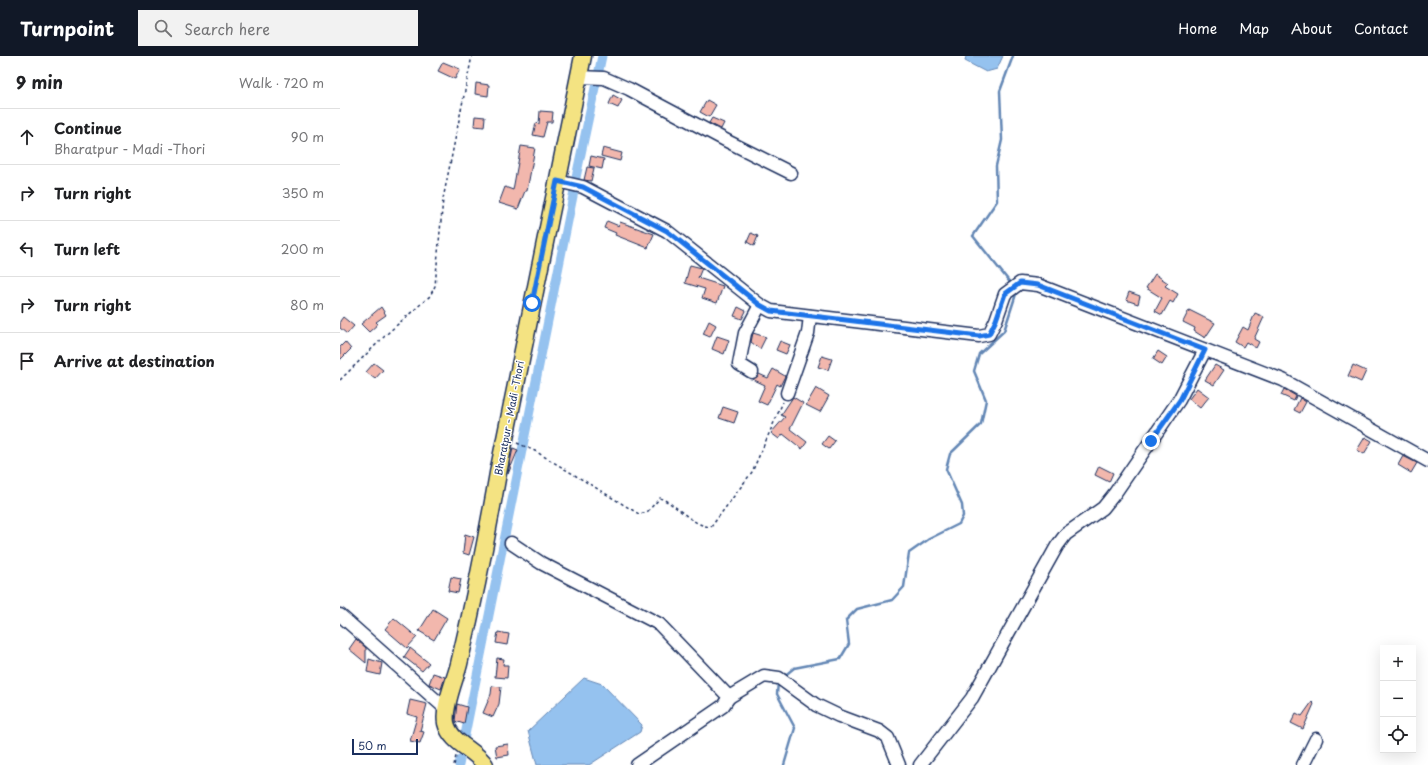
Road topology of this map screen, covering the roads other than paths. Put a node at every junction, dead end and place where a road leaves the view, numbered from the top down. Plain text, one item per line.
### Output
1 (583, 56) edge
2 (578, 77) junction
3 (791, 173) dead end
4 (557, 181) junction
5 (760, 305) junction
6 (810, 316) junction
7 (1205, 350) junction
8 (752, 372) dead end
9 (788, 393) road end
10 (1428, 461) edge
11 (511, 543) dead end
12 (340, 615) edge
13 (729, 697) junction
14 (446, 709) junction
15 (1316, 739) dead end
16 (484, 765) edge
17 (637, 765) edge
18 (899, 765) edge
19 (920, 765) edge
20 (1302, 765) edge

1 - 2 main road, Bharatpur - Madi -Thori
2 - 3 street
2 - 4 main road, Bharatpur - Madi -Thori
4 - 5 street
4 - 14 main road, Bharatpur - Madi -Thori
5 - 6 street
5 - 8 street
6 - 7 street
6 - 9 street
7 - 10 street
7 - 19 street
11 - 13 street
12 - 14 street
13 - 17 street
13 - 18 street
14 - 16 main road, Bharatpur - Madi -Thori
15 - 20 street

